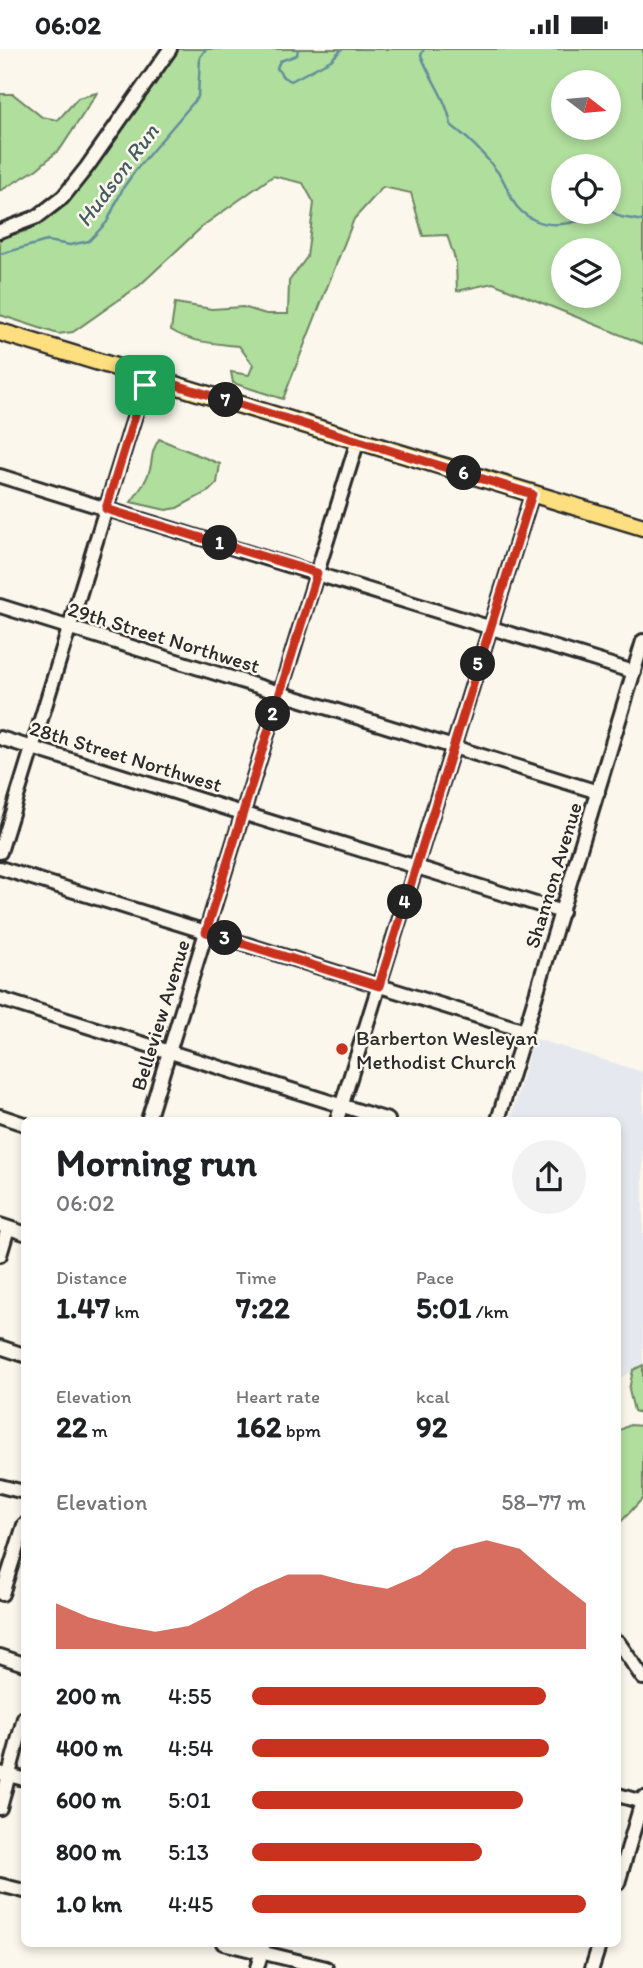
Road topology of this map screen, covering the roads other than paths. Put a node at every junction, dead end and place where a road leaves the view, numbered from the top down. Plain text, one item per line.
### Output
1 (170, 49) edge
2 (0, 231) edge
3 (0, 331) edge
4 (147, 376) junction
5 (358, 440) junction
6 (0, 475) edge
7 (532, 494) junction
8 (106, 509) junction
9 (643, 527) edge
10 (317, 573) junction
11 (0, 606) edge
12 (70, 627) junction
13 (489, 627) junction
14 (643, 641) edge
15 (634, 672) junction
16 (280, 693) junction
17 (0, 738) edge
18 (452, 747) junction
19 (33, 748) junction
20 (598, 792) junction
21 (243, 812) junction
22 (0, 852) edge
23 (416, 866) junction
24 (0, 868) edge
25 (562, 912) junction
26 (206, 932) junction
27 (379, 986) junction
28 (0, 999) edge
29 (525, 1031) junction
30 (169, 1052) junction
31 (342, 1106) junction
32 (0, 1116) edge
33 (149, 1117) edge
34 (338, 1117) edge
35 (378, 1117) edge
36 (499, 1117) edge
37 (21, 1123) edge
38 (4, 1226) edge
39 (21, 1232) edge
40 (0, 1255) edge
41 (0, 1347) edge
42 (21, 1354) edge
43 (0, 1486) edge
44 (21, 1491) edge
45 (21, 1534) edge
46 (2, 1594) dead end
47 (621, 1646) edge
48 (0, 1656) edge
49 (21, 1663) edge
50 (643, 1678) edge
51 (21, 1727) edge
52 (5, 1774) edge
53 (621, 1796) edge
54 (642, 1800) edge
55 (0, 1808) edge
56 (621, 1873) edge
57 (0, 1885) edge
58 (21, 1890) edge
59 (263, 1947) edge
60 (599, 1947) edge
61 (257, 1968) edge
62 (326, 1968) edge
63 (592, 1968) edge

1 - 2 street
3 - 4 main road
4 - 5 main road
4 - 8 street
5 - 7 main road
5 - 10 street, Belleview Avenue
6 - 8 street
7 - 9 main road
7 - 13 street
8 - 10 street
8 - 12 street
10 - 13 street
10 - 16 street, Belleview Avenue
11 - 12 street, 29th Street Northwest
12 - 16 street, 29th Street Northwest
12 - 19 street
13 - 15 street
13 - 18 street
14 - 15 street, Shannon Avenue
15 - 20 street, Shannon Avenue
16 - 18 street, 29th Street Northwest
16 - 21 street, Belleview Avenue
17 - 19 street, 28th Street Northwest
18 - 20 street, 29th Street Northwest
18 - 23 street
19 - 21 street, 28th Street Northwest
19 - 22 street
20 - 25 street, Shannon Avenue
21 - 23 street, 28th Street Northwest
21 - 26 street, Belleview Avenue
23 - 25 street, 28th Street Northwest
23 - 27 street
24 - 26 street
25 - 29 street, Shannon Avenue
26 - 27 street
26 - 30 street, Belleview Avenue
27 - 29 street
27 - 31 street
28 - 30 street
29 - 36 street, Shannon Avenue
30 - 31 street
30 - 33 street, Belleview Avenue
31 - 34 street
31 - 35 street
32 - 37 street
38 - 39 street
38 - 40 street
41 - 42 street
43 - 44 street
45 - 46 street
47 - 50 street
48 - 49 street
51 - 52 street
52 - 55 street
53 - 54 street
54 - 56 street
57 - 58 street
59 - 61 street
59 - 62 street
60 - 63 street

